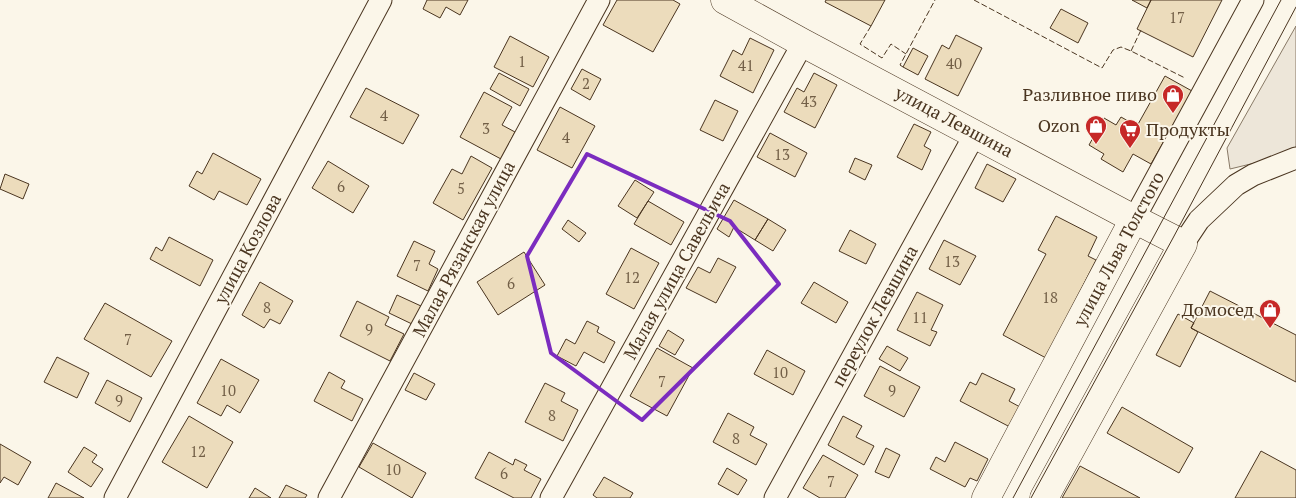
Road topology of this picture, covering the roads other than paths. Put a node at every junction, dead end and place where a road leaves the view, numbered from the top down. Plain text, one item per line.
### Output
1 (381, 0) edge
2 (599, 0) edge
3 (725, 0) edge
4 (1253, 0) edge
5 (803, 43) junction
6 (975, 134) junction
7 (1296, 158) edge
8 (1134, 219) junction
9 (1183, 244) junction
10 (115, 498) edge
11 (329, 498) edge
12 (551, 498) edge
13 (775, 498) edge
14 (986, 498) edge
15 (1044, 498) edge

1 - 10 street, улица Козлова
2 - 11 street, Малая Рязанская улица
3 - 5 street, улица Левшина
4 - 8 street, улица Льва Толстого
5 - 6 street, улица Левшина
5 - 12 street, Малая улица Савельича
6 - 8 street, улица Левшина
6 - 13 street, переулок Левшина
7 - 9 street
8 - 9 street, улица Левшина
8 - 14 street, улица Льва Толстого
9 - 15 street

